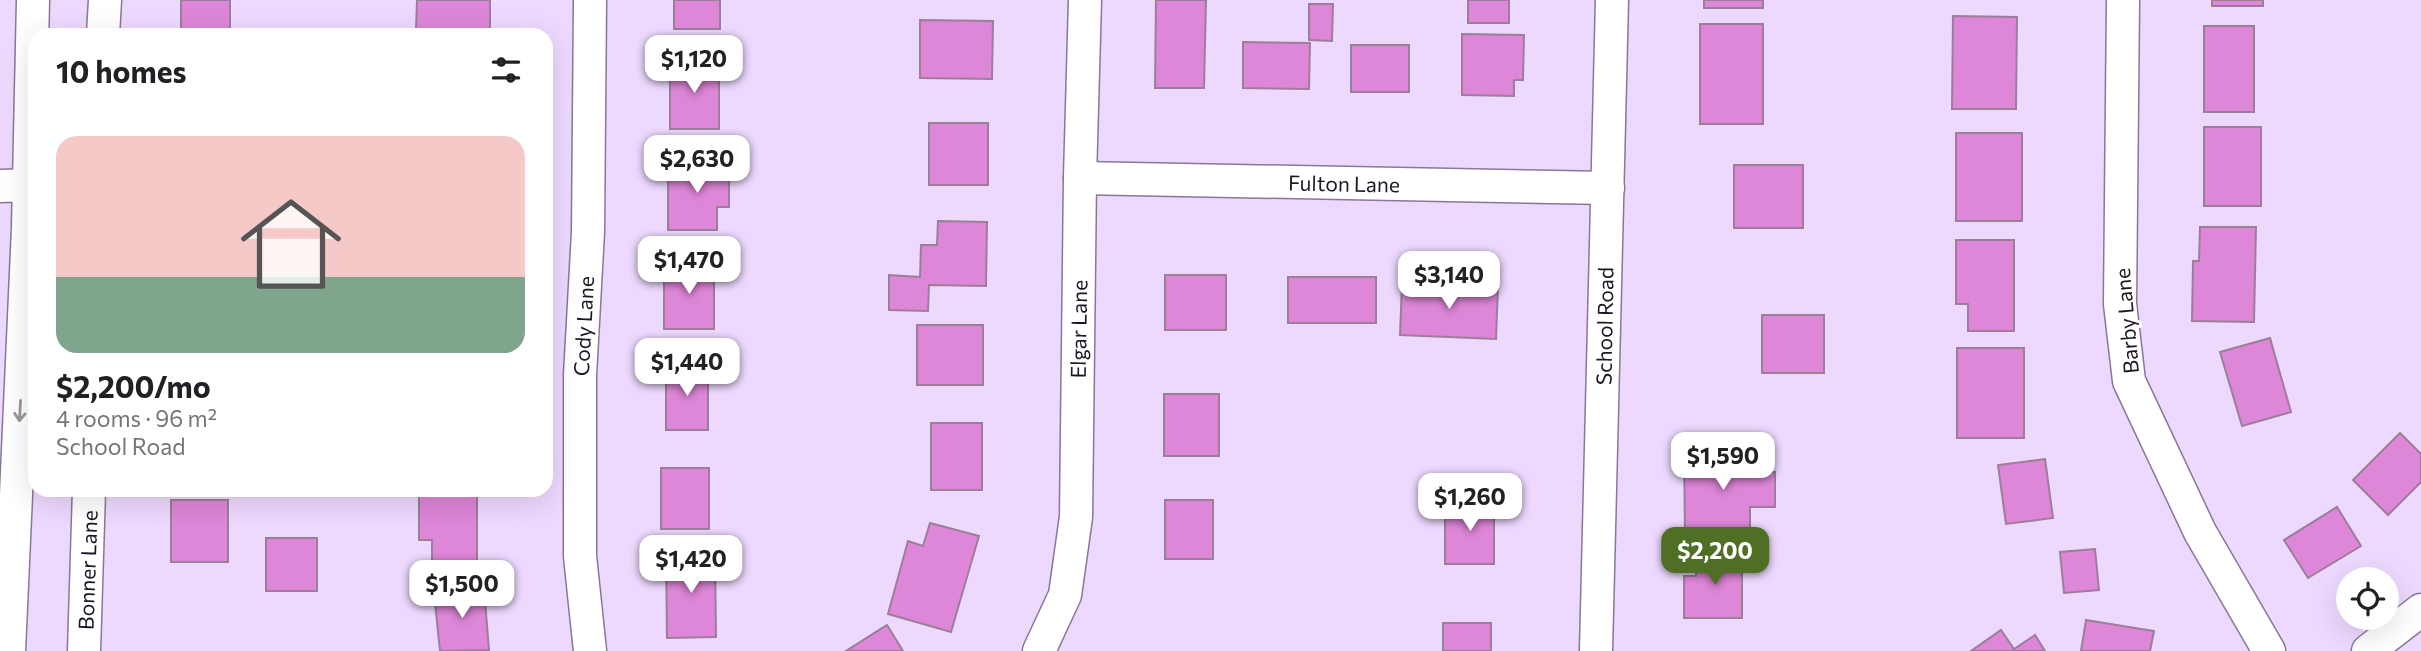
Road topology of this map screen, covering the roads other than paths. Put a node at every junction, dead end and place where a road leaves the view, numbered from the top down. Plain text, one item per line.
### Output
1 (33, 0) edge
2 (105, 0) edge
3 (590, 0) edge
4 (1085, 0) edge
5 (1612, 0) edge
6 (2123, 0) edge
7 (31, 28) edge
8 (103, 28) edge
9 (28, 84) edge
10 (1080, 178) junction
11 (22, 185) edge
12 (1608, 188) junction
13 (89, 497) edge
14 (2421, 610) edge
15 (9, 651) edge
16 (84, 651) edge
17 (590, 651) edge
18 (1039, 651) edge
19 (1596, 651) edge
20 (2269, 651) edge
21 (2368, 651) edge

1 - 7 street
2 - 8 street
3 - 17 street, Cody Lane
4 - 10 street, Elgar Lane
5 - 12 street, School Road
6 - 20 street, Barby Lane
9 - 11 street
10 - 12 street, Fulton Lane
10 - 18 street, Elgar Lane
11 -> 15 street
12 - 19 street, School Road
13 - 16 street, Bonner Lane
14 - 21 street

